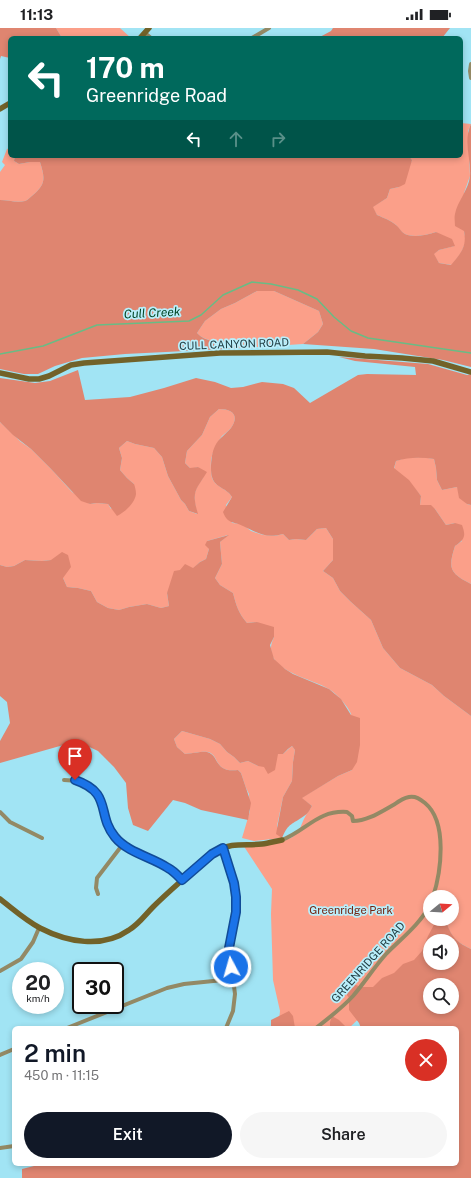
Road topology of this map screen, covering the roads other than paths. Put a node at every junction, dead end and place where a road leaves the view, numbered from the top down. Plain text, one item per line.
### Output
1 (149, 28) edge
2 (269, 28) edge
3 (144, 33) junction
4 (142, 36) edge
5 (148, 36) edge
6 (255, 36) edge
7 (471, 64) edge
8 (471, 78) edge
9 (471, 372) edge
10 (0, 374) edge
11 (64, 780) dead end
12 (0, 812) edge
13 (42, 838) dead end
14 (282, 840) joint
15 (123, 844) junction
16 (223, 848) junction
17 (182, 880) junction
18 (434, 890) edge
19 (98, 894) dead end
20 (0, 899) edge
21 (423, 916) edge
22 (39, 928) junction
23 (0, 971) edge
24 (233, 979) junction
25 (73, 1026) edge
26 (227, 1026) edge
27 (319, 1026) edge
28 (12, 1050) edge
29 (0, 1055) edge
30 (12, 1146) edge
31 (0, 1148) edge

1 - 3 street
2 - 6 street
3 - 4 street
3 - 5 street
7 - 8 street
9 - 10 street, CULL CANYON ROAD
11 - 15 street
12 - 13 street
14 - 16 street
14 - 18 street
15 - 17 street
15 - 19 street
16 - 17 street
16 - 24 street
17 - 22 street
20 - 22 street
21 - 27 street, GREENRIDGE ROAD
22 - 23 street
24 - 25 street
24 - 26 street
28 - 29 street
30 - 31 street

